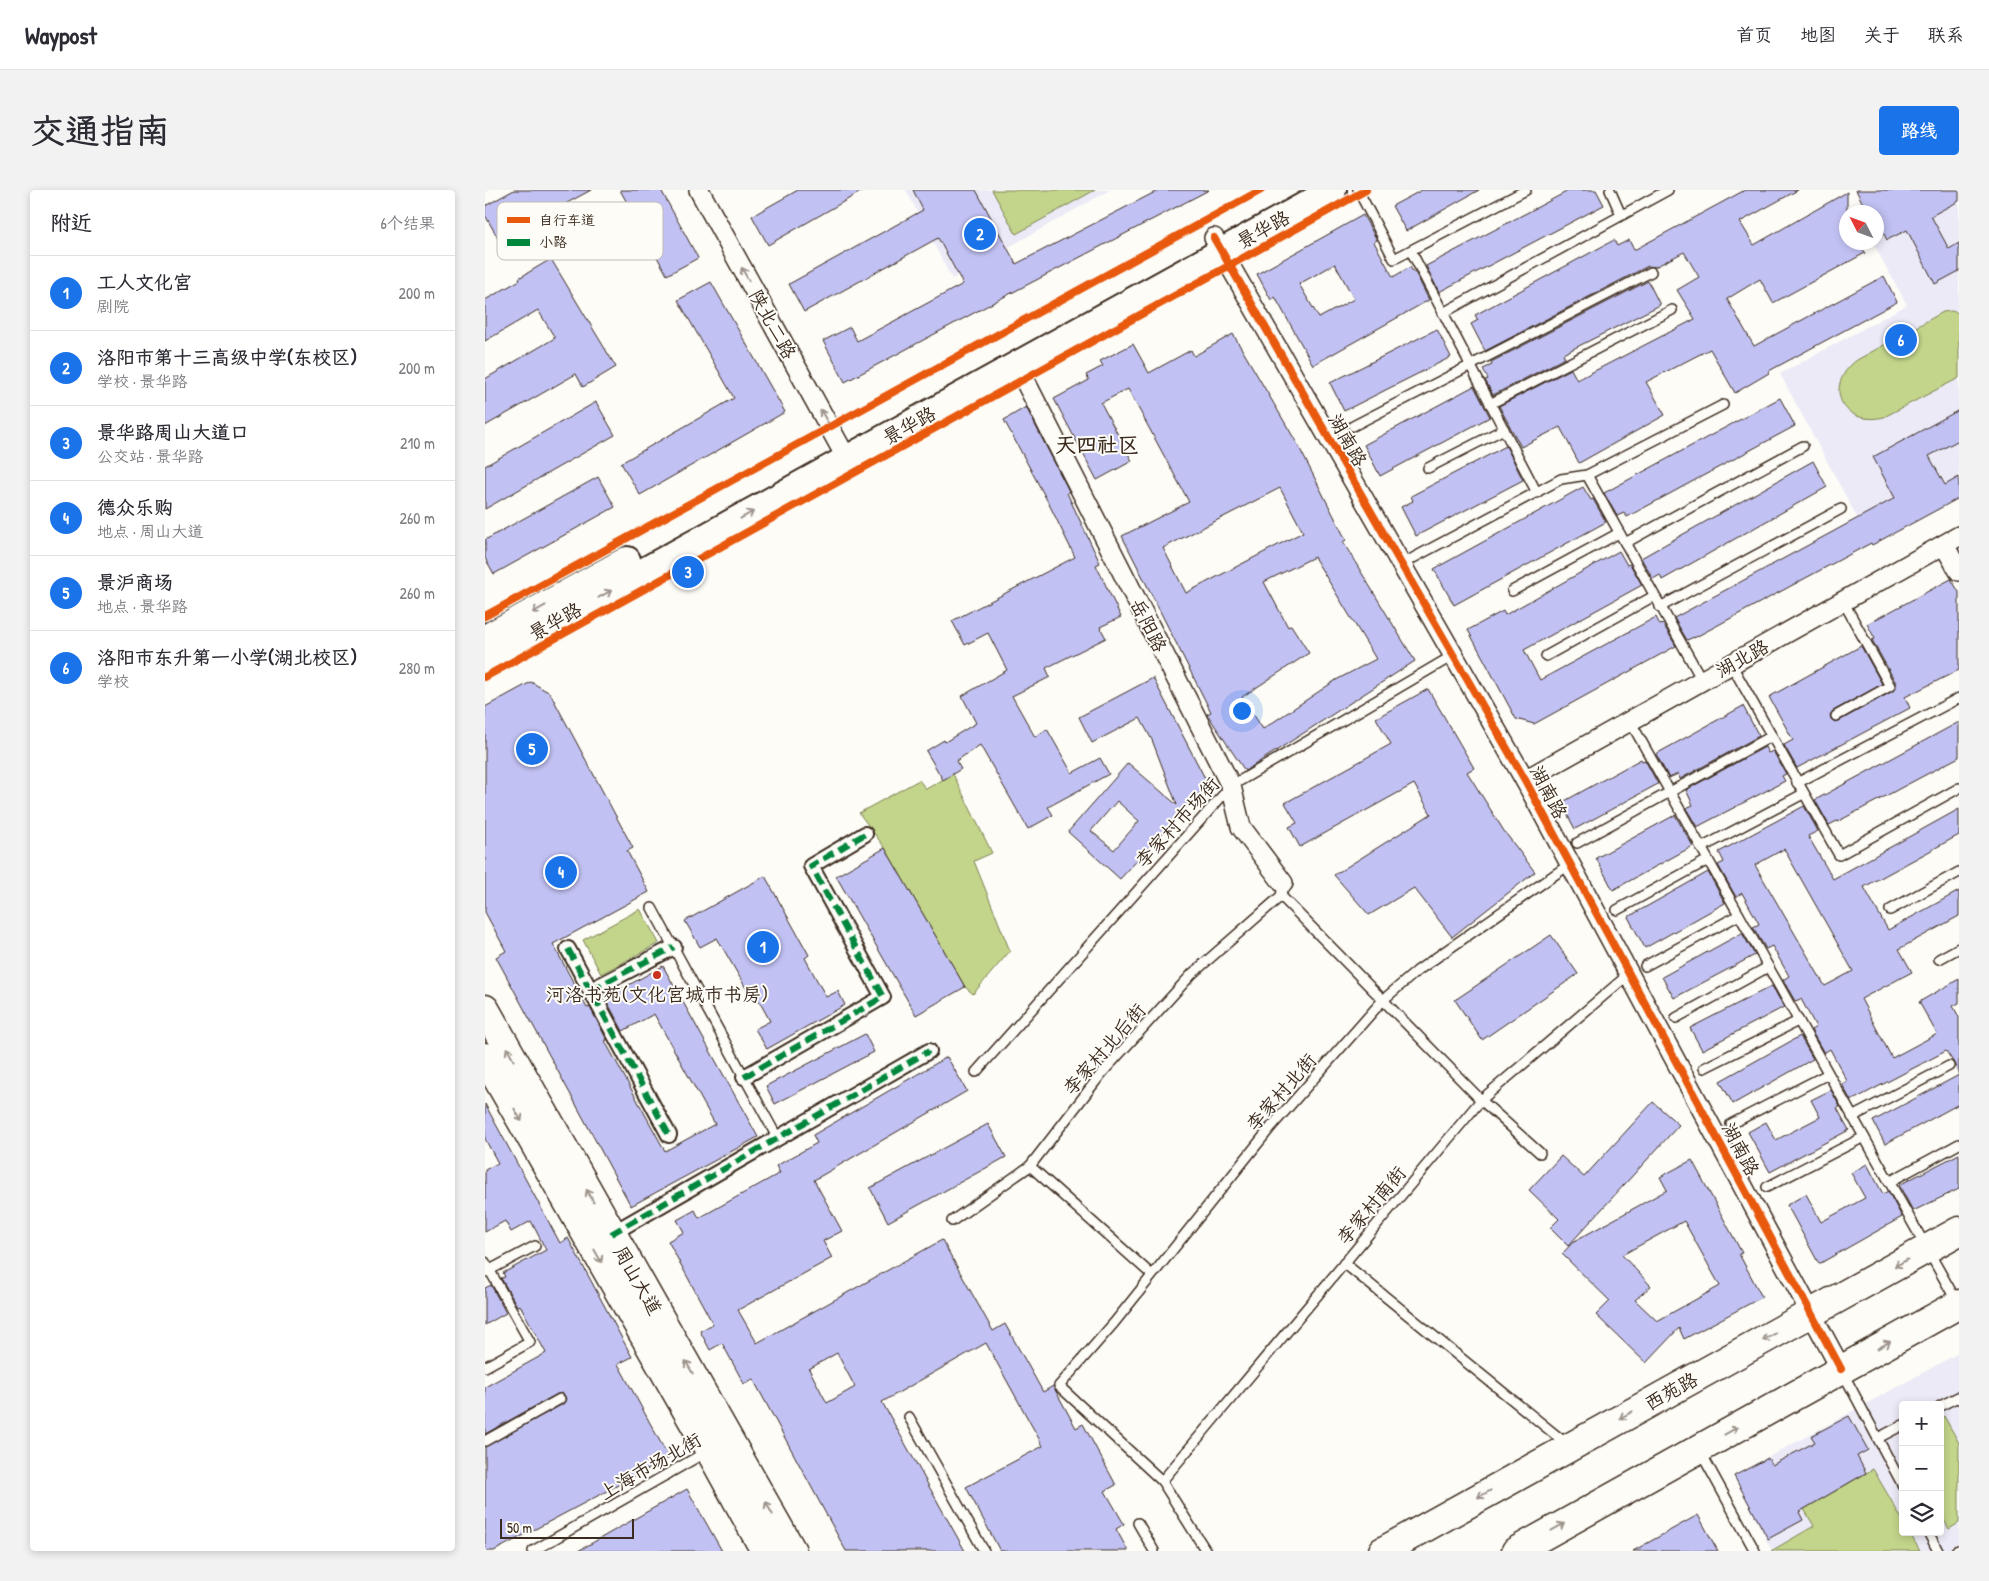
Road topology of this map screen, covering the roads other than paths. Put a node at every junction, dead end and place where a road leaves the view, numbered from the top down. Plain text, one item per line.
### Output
1 (699, 190) edge
2 (1303, 190) edge
3 (1333, 190) edge
4 (1358, 190) edge
5 (1526, 190) edge
6 (1610, 190) edge
7 (1668, 190) edge
8 (1621, 215) junction
9 (1218, 245) junction
10 (1411, 251) junction
11 (1651, 272) dead end
12 (1672, 310) dead end
13 (1443, 313) junction
14 (1017, 365) junction
15 (1470, 365) junction
16 (1491, 404) junction
17 (1723, 405) dead end
18 (1353, 426) dead end
19 (1503, 429) junction
20 (1803, 446) dead end
21 (843, 452) junction
22 (1428, 468) dead end
23 (1587, 475) junction
24 (1537, 493) junction
25 (1841, 509) dead end
26 (1619, 533) junction
27 (1952, 540) edge
28 (1625, 543) junction
29 (1402, 564) junction
30 (1959, 571) edge
31 (1513, 591) dead end
32 (1655, 596) junction
33 (1843, 602) junction
34 (1661, 607) junction
35 (485, 638) edge
36 (1454, 655) junction
37 (1546, 656) dead end
38 (485, 659) edge
39 (1731, 664) junction
40 (1702, 680) junction
41 (1959, 698) edge
42 (1836, 716) dead end
43 (1630, 721) junction
44 (1772, 736) junction
45 (1525, 780) junction
46 (1797, 783) junction
47 (1231, 786) junction
48 (1959, 788) edge
49 (1669, 792) junction
50 (1803, 794) junction
51 (865, 834) dead end
52 (1577, 844) dead end
53 (1701, 848) junction
54 (1708, 860) junction
55 (1569, 864) junction
56 (1959, 872) edge
57 (1282, 889) junction
58 (652, 908) dead end
59 (1617, 910) dead end
60 (1890, 910) dead end
61 (1739, 915) junction
62 (674, 947) junction
63 (1959, 948) edge
64 (568, 949) dead end
65 (1939, 959) dead end
66 (1768, 967) junction
67 (1637, 970) junction
68 (591, 990) junction
69 (1383, 1000) junction
70 (485, 1009) edge
71 (1676, 1018) dead end
72 (1798, 1021) junction
73 (929, 1051) dead end
74 (485, 1057) edge
75 (1949, 1066) dead end
76 (1705, 1068) dead end
77 (975, 1072) dead end
78 (1828, 1074) junction
79 (744, 1078) junction
80 (1481, 1100) junction
81 (1852, 1117) junction
82 (1731, 1124) dead end
83 (669, 1135) dead end
84 (1863, 1137) junction
85 (778, 1139) junction
86 (1959, 1144) edge
87 (1540, 1153) dead end
88 (1031, 1166) junction
89 (1889, 1182) junction
90 (1767, 1187) dead end
91 (952, 1222) dead end
92 (1959, 1231) edge
93 (611, 1234) junction
94 (535, 1246) dead end
95 (1927, 1249) junction
96 (1344, 1263) junction
97 (487, 1269) edge
98 (1152, 1275) junction
99 (1959, 1304) edge
100 (1811, 1313) junction
101 (485, 1367) edge
102 (1841, 1369) junction
103 (560, 1399) dead end
104 (1959, 1399) edge
105 (1944, 1404) edge
106 (909, 1417) dead end
107 (1899, 1427) edge
108 (1878, 1438) junction
109 (485, 1441) edge
110 (720, 1445) junction
111 (1570, 1447) junction
112 (1699, 1448) junction
113 (1899, 1478) edge
114 (1163, 1482) junction
115 (1138, 1523) dead end
116 (1929, 1536) edge
117 (533, 1551) edge
118 (765, 1551) edge
119 (792, 1551) edge
120 (983, 1551) edge
121 (1154, 1551) edge
122 (1207, 1551) edge
123 (1383, 1551) edge
124 (1516, 1551) edge
125 (1755, 1551) edge
126 (1937, 1551) edge

21 -> 1 street, 陕北二路
2 - 9 main road, 景华路
3 - 9 main road, 景华路
4 - 10 lane
5 - 10 lane
6 - 8 lane
7 - 8 lane
8 - 13 lane
9 - 14 main road, 景华路
9 - 21 main road, 景华路
9 - 29 street, 湖南路
10 - 13 lane
11 - 15 lane
12 - 16 lane
13 - 15 lane
14 - 21 main road, 景华路
14 - 47 street, 岳阳路
15 - 16 lane
15 - 18 lane
16 - 19 lane
17 - 23 lane
19 - 22 lane
19 - 24 lane
20 - 28 lane
21 -> 35 main road, 景华路
38 -> 21 main road, 景华路
23 - 24 lane
23 - 26 lane
24 - 29 lane
25 - 34 lane
26 - 28 lane
26 - 31 lane
27 - 30 street
27 - 33 street, 湖北路
28 - 32 lane
29 - 36 street, 湖南路
32 - 34 lane
32 - 37 lane
33 - 39 street, 湖北路
33 - 42 lane
34 - 40 lane
36 - 45 street, 湖南路
36 - 47 lane, 李家村市场街
39 - 40 street, 湖北路
39 - 44 lane
40 - 43 street, 湖北路
41 - 46 lane
43 - 45 street, 湖北路
43 - 49 lane
44 - 46 lane
44 - 49 lane
45 - 55 street, 湖南路
46 - 50 lane
47 - 57 street, 岳阳路
47 - 77 lane, 李家村市场街
48 - 50 lane
49 - 52 lane
49 - 53 lane
50 - 53 lane
51 - 79 street
53 - 54 lane
54 - 59 lane
54 - 61 lane
55 - 67 street, 湖南路
55 - 69 lane, 李家村北街
56 - 60 lane
57 - 69 lane
57 - 88 lane, 李家村北后街
58 - 62 lane
61 - 66 lane
61 - 67 lane, 李家村南街
62 - 68 street
62 - 79 lane
63 - 65 lane
64 - 68 street
66 - 71 lane
66 - 72 lane
67 - 80 lane, 李家村南街
67 - 100 street, 湖南路
68 - 83 street
69 - 80 lane
69 - 98 lane, 李家村北街
93 -> 70 main road, 周山大道
72 - 76 lane
72 - 78 lane
73 - 85 street
74 -> 110 main road, 周山大道
75 - 81 lane
78 - 81 lane
78 - 82 lane
79 - 85 lane
80 - 87 lane
80 - 96 lane, 李家村南街
81 - 84 lane
84 - 89 lane
84 - 90 lane
85 - 93 street
86 - 89 lane
88 - 91 lane, 李家村北后街
88 - 98 lane
89 - 95 lane
92 - 95 main road, 西苑路
110 -> 93 main road, 周山大道
94 - 97 lane
95 - 99 lane
95 -> 100 main road, 西苑路
96 - 111 lane
96 - 114 lane, 李家村南街
97 - 101 lane
98 - 114 lane, 李家村北街
102 -> 99 main road
100 - 102 street, 湖南路
100 -> 111 main road, 西苑路
102 - 108 lane
112 -> 102 main road
103 - 109 lane
104 - 105 lane
106 - 120 lane
107 - 108 lane
108 - 113 lane
110 - 117 lane, 上海市场北街
110 - 118 main road, 周山大道
119 -> 110 main road, 周山大道
111 -> 123 main road, 西苑路
124 -> 112 main road
112 - 125 lane
114 - 122 lane
115 - 121 lane
116 - 126 lane

